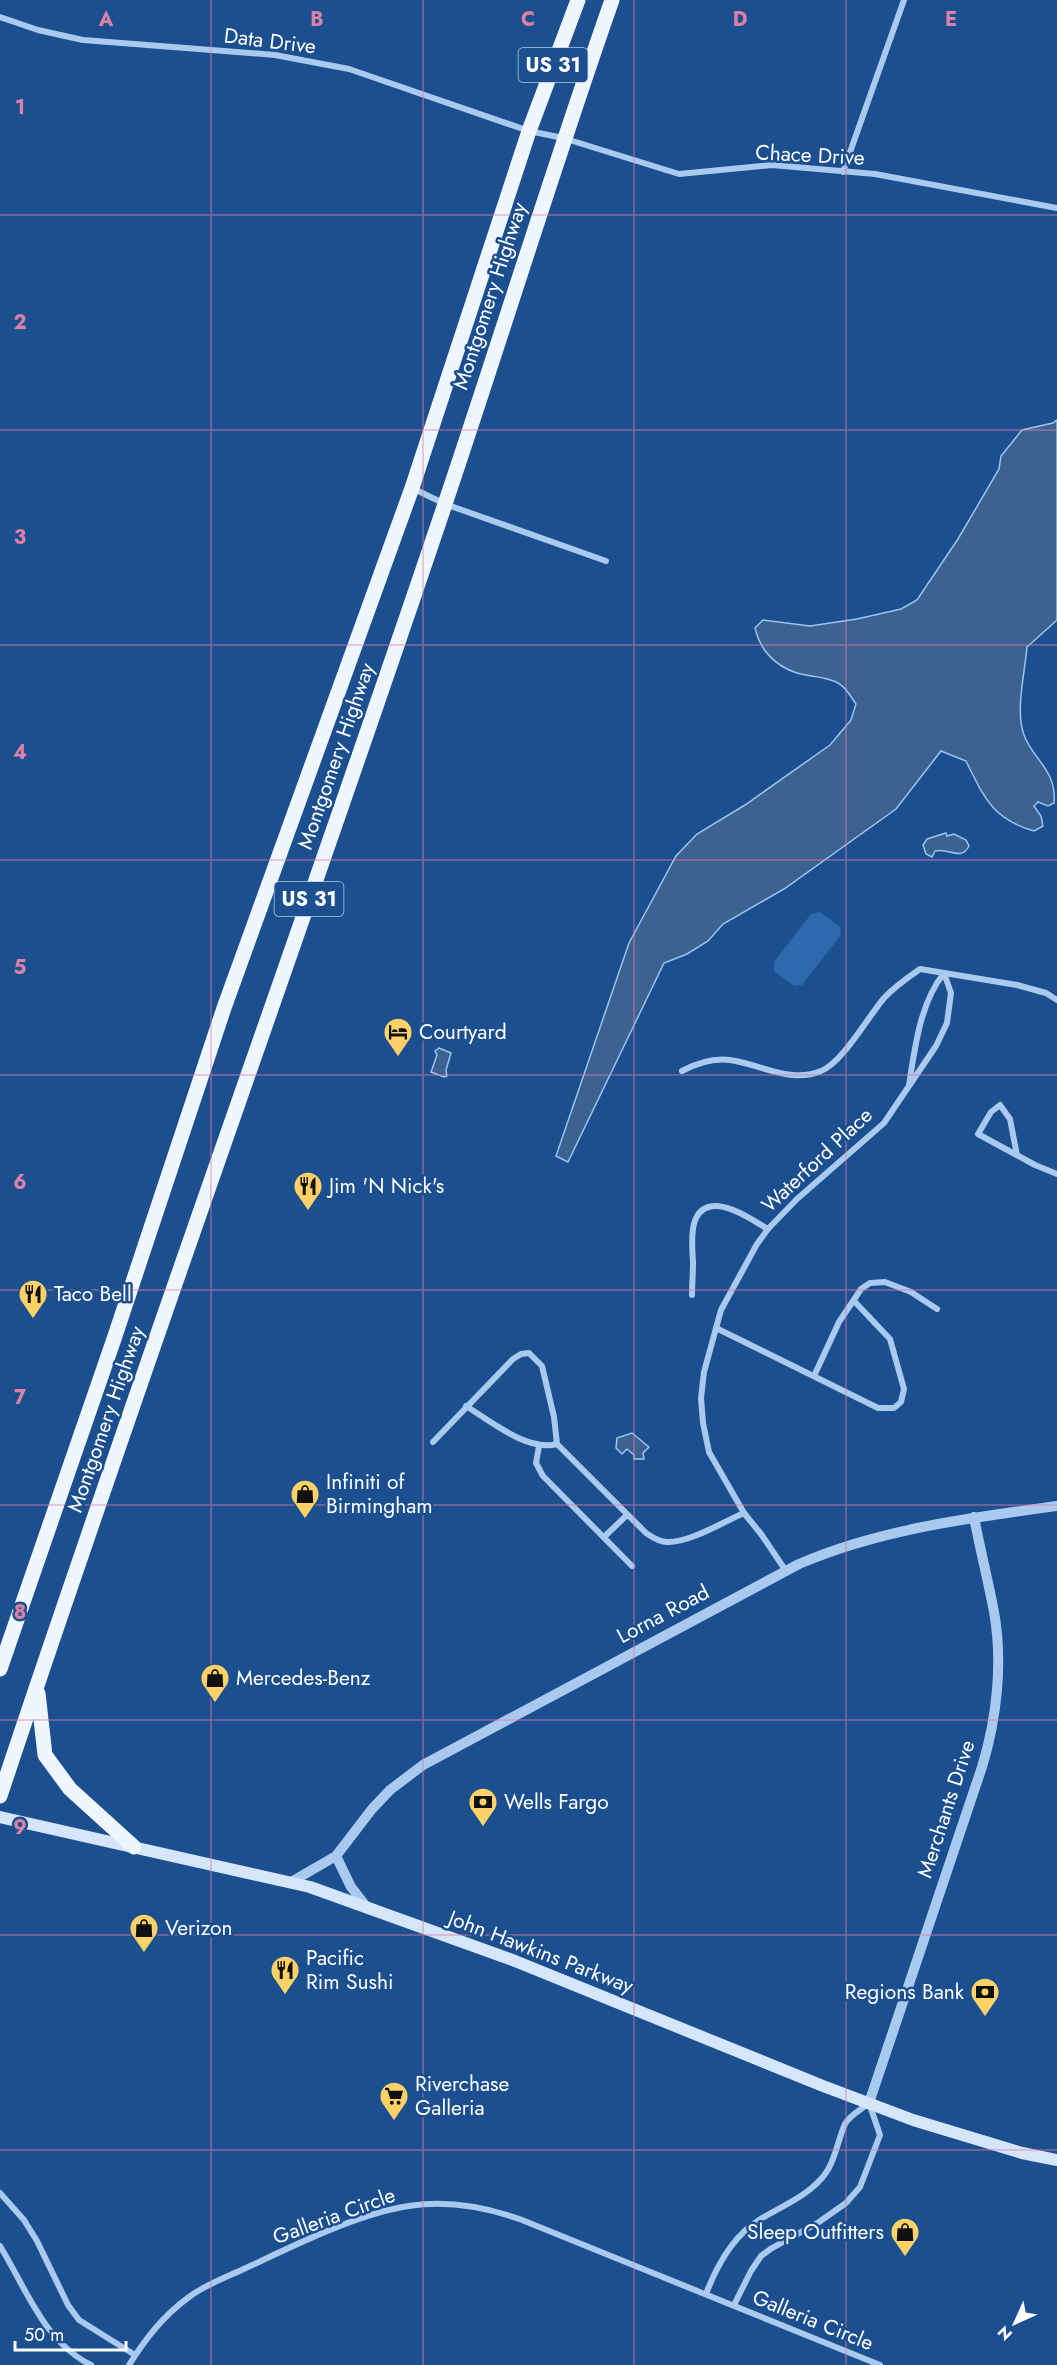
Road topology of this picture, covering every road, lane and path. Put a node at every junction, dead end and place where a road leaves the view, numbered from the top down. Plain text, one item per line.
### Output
1 (578, 0) edge
2 (612, 0) edge
3 (904, 0) edge
4 (0, 17) edge
5 (529, 131) junction
6 (563, 138) junction
7 (843, 172) junction
8 (1057, 208) edge
9 (412, 488) junction
10 (445, 504) junction
11 (606, 561) dead end
12 (944, 973) junction
13 (1057, 1000) edge
14 (682, 1071) dead end
15 (909, 1085) junction
16 (1017, 1155) junction
17 (1057, 1174) edge
18 (768, 1229) junction
19 (692, 1295) dead end
20 (854, 1301) junction
21 (938, 1309) dead end
22 (716, 1328) junction
23 (814, 1376) junction
24 (466, 1406) junction
25 (433, 1442) dead end
26 (556, 1444) junction
27 (539, 1446) junction
28 (1057, 1506) edge
29 (744, 1513) junction
30 (627, 1515) junction
31 (974, 1517) junction
32 (604, 1537) junction
33 (632, 1566) dead end
34 (786, 1571) junction
35 (0, 1669) edge
36 (37, 1684) junction
37 (0, 1796) edge
38 (0, 1817) edge
39 (134, 1847) junction
40 (336, 1856) junction
41 (291, 1882) junction
42 (366, 1906) junction
43 (869, 2103) junction
44 (1057, 2160) edge
45 (0, 2193) edge
46 (0, 2246) edge
47 (706, 2294) junction
48 (734, 2305) junction
49 (135, 2355) junction
50 (91, 2365) edge
51 (129, 2365) edge
52 (880, 2365) edge

1 - 5 main road, Montgomery Highway / US 31
2 - 6 main road, Montgomery Highway / US 31
3 - 7 street
4 - 5 street, Data Drive
5 - 6 street, Data Drive
5 - 9 main road, Montgomery Highway / US 31
6 - 7 street, Chace Drive
6 - 10 main road, Montgomery Highway / US 31
7 - 8 street, Chace Drive
9 - 10 street
9 - 35 main road, Montgomery Highway / US 31
10 - 11 street
10 - 36 main road, Montgomery Highway / US 31
12 - 13 street
12 - 14 street
12 - 15 street, Waterford Place
12 - 15 street, Waterford Place
15 - 18 street, Waterford Place
16 - 16 street
16 - 17 street
18 - 19 street, Waterford Place
18 - 22 street, Waterford Place
20 - 21 street
20 - 23 street
20 - 23 street
22 - 23 street
22 - 29 street, Waterford Place
24 - 25 street
24 - 26 street
24 - 27 street
26 - 27 street
26 - 30 street
27 - 32 street
28 - 31 street, Lorna Road
29 - 30 street
29 - 34 street, Waterford Place
30 - 32 street
31 - 34 street, Lorna Road
31 - 43 street, Merchants Drive
32 - 33 street
34 - 40 street, Lorna Road
36 - 37 main road, Montgomery Highway / US 31
36 - 39 main road
38 - 39 main road, John Hawkins Parkway
39 - 41 main road, John Hawkins Parkway
40 - 41 street, Lorna Road
40 - 42 street
41 - 42 main road, John Hawkins Parkway
42 - 43 main road, John Hawkins Parkway
43 - 44 main road, John Hawkins Parkway
43 - 47 street
43 - 48 street, Galleria Circle
45 - 49 street
46 - 50 street
47 - 48 street, Galleria Circle
47 - 49 street, Galleria Circle
48 - 52 street, Galleria Circle
49 - 51 street, Galleria Circle

